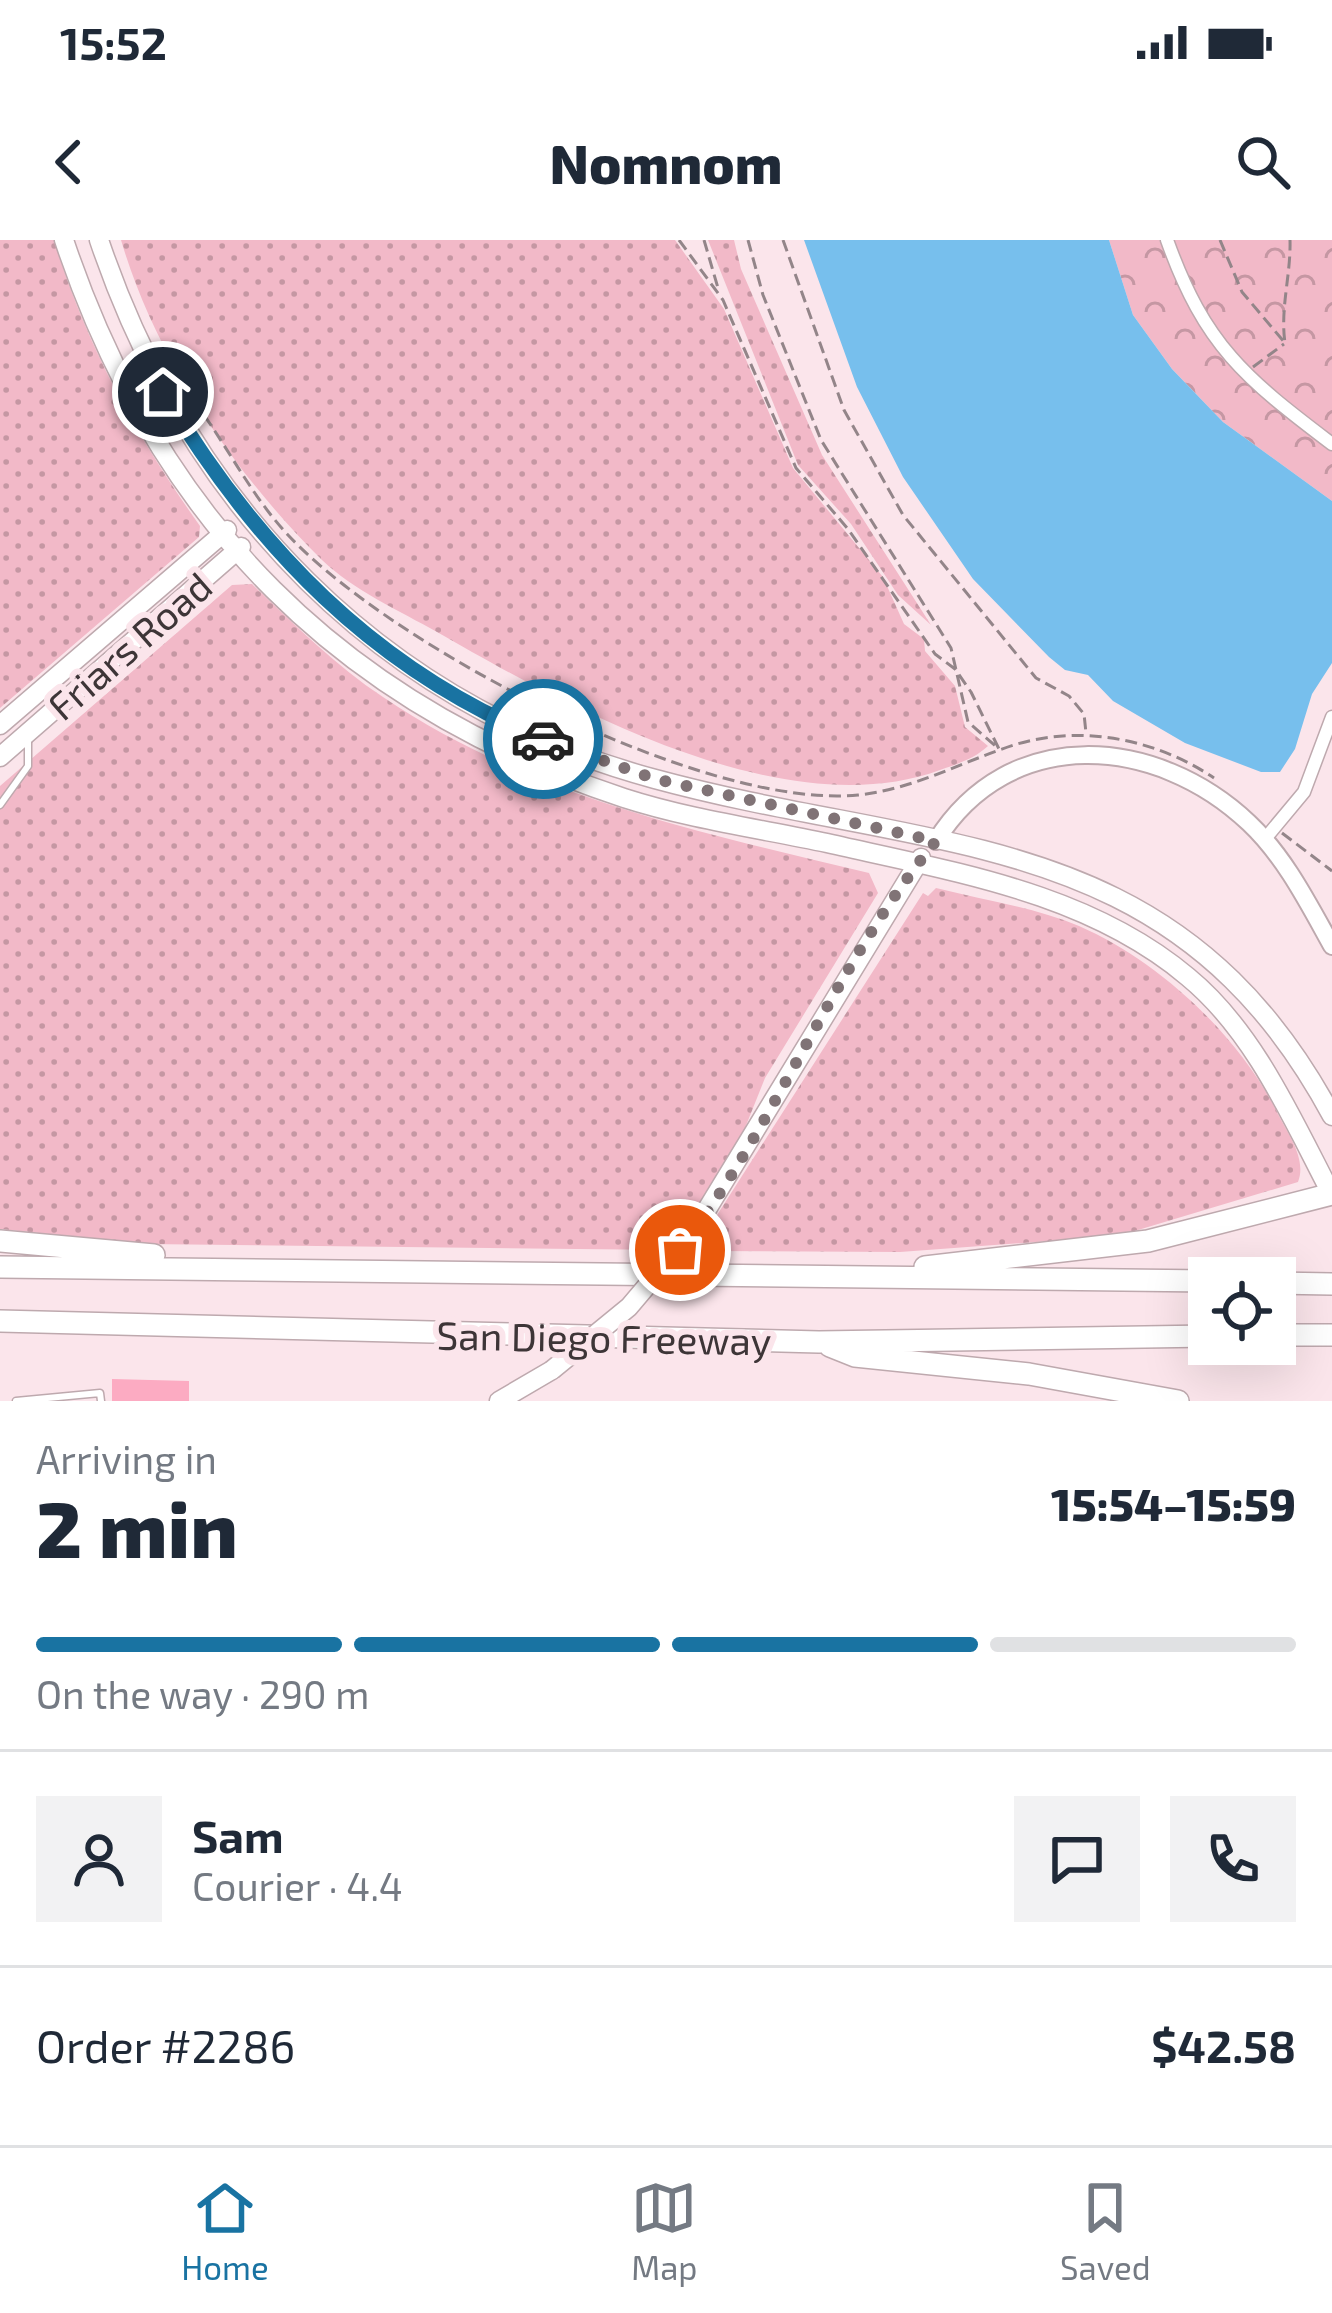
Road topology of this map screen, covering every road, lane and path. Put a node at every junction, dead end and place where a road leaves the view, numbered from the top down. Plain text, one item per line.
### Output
1 (64, 240) edge
2 (99, 240) edge
3 (679, 240) edge
4 (704, 240) edge
5 (748, 240) edge
6 (782, 240) edge
7 (1167, 240) edge
8 (1220, 240) edge
9 (1290, 240) edge
10 (720, 295) junction
11 (1285, 343) junction
12 (1243, 374) junction
13 (176, 380) dead end
14 (1332, 444) edge
15 (244, 515) junction
16 (257, 532) junction
17 (221, 535) junction
18 (236, 553) junction
19 (955, 669) junction
20 (1332, 717) edge
21 (0, 725) edge
22 (27, 733) junction
23 (1087, 735) dead end
24 (0, 757) edge
25 (755, 784) dead end
26 (0, 805) edge
27 (1284, 835) dead end
28 (1264, 840) junction
29 (936, 841) junction
30 (917, 864) junction
31 (1332, 872) edge
32 (1332, 946) edge
33 (1332, 1116) edge
34 (1332, 1194) edge
35 (0, 1241) edge
36 (0, 1267) edge
37 (304, 1268) junction
38 (890, 1276) junction
39 (1188, 1281) edge
40 (1296, 1283) edge
41 (1332, 1284) edge
42 (0, 1321) edge
43 (1296, 1335) edge
44 (1332, 1335) edge
45 (1188, 1336) edge
46 (819, 1342) junction
47 (16, 1401) edge
48 (100, 1401) edge
49 (499, 1401) edge
50 (1178, 1401) edge

1 - 17 main road
2 - 15 main road
3 - 10 path
4 - 10 path
5 - 19 path
6 - 23 path
7 - 12 street
8 - 11 path
9 - 11 path
10 - 19 path
11 - 12 path
12 - 14 street
13 - 25 path
15 - 16 main road
15 - 17 main road, Friars Road
16 - 18 main road, Friars Road
16 - 29 main road
17 - 18 main road
17 - 21 main road, Friars Road
18 - 22 main road, Friars Road
18 - 30 main road
19 - 19 path
20 - 28 street
22 - 24 main road, Friars Road
22 - 26 lane
27 - 31 path
28 - 29 main road
28 - 32 main road
29 - 30 main road
29 - 33 main road
30 - 34 main road
30 - 49 main road, bridge
34 - 38 highway
35 - 37 highway
36 - 37 highway, San Diego Freeway
37 - 38 highway, San Diego Freeway
38 - 39 highway, San Diego Freeway
40 - 41 highway
42 - 46 highway, San Diego Freeway
43 - 44 highway
45 - 46 highway, San Diego Freeway
46 - 50 highway
47 - 48 lane

